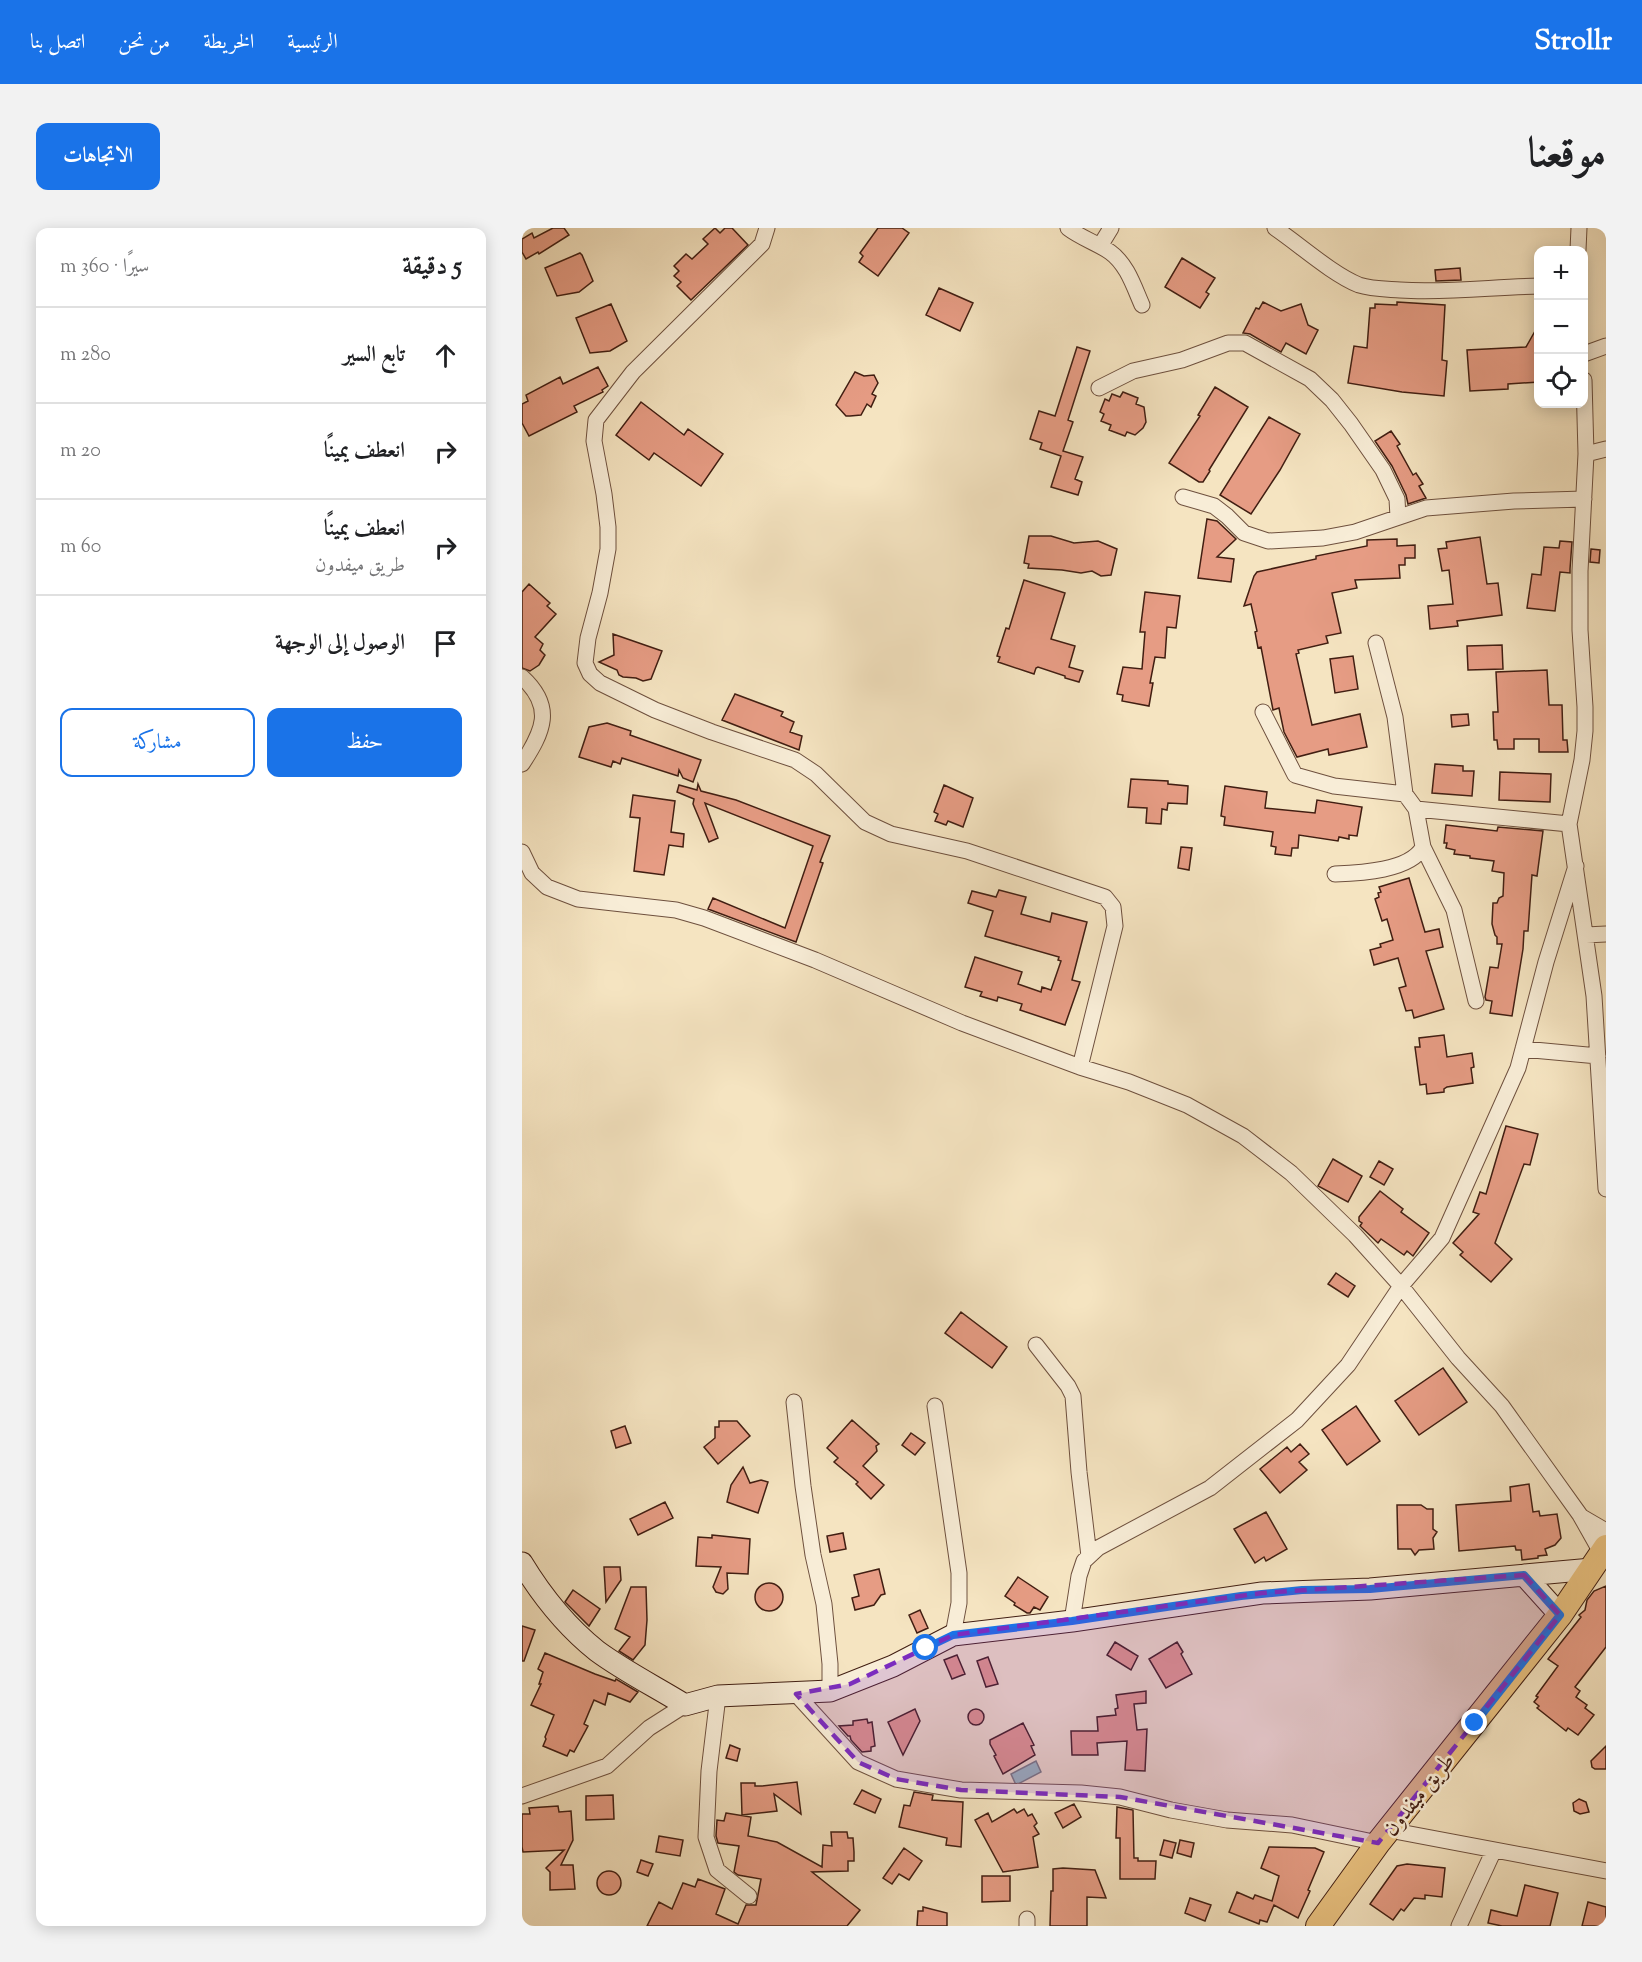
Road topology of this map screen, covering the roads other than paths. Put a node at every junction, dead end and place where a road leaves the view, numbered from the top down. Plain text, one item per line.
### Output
1 (767, 228) edge
2 (1068, 228) edge
3 (1111, 228) edge
4 (1275, 228) edge
5 (1579, 228) edge
6 (1100, 246) junction
7 (1578, 246) edge
8 (1534, 286) edge
9 (1142, 305) dead end
10 (1606, 346) edge
11 (1588, 353) edge
12 (1099, 388) dead end
13 (1585, 408) edge
14 (1606, 450) edge
15 (1586, 454) junction
16 (1183, 497) dead end
17 (1584, 499) junction
18 (1398, 517) junction
19 (1376, 643) dead end
20 (522, 677) edge
21 (1263, 712) dead end
22 (522, 764) edge
23 (1405, 794) junction
24 (1416, 809) junction
25 (1569, 824) junction
26 (1423, 847) junction
27 (522, 852) edge
28 (1576, 866) junction
29 (1335, 874) dead end
30 (1606, 934) edge
31 (1586, 935) junction
32 (1476, 1001) dead end
33 (1523, 1049) junction
34 (1598, 1056) junction
35 (1080, 1067) junction
36 (1606, 1190) edge
37 (1401, 1286) junction
38 (1036, 1346) dead end
39 (794, 1402) dead end
40 (935, 1406) dead end
41 (1580, 1515) junction
42 (1602, 1552) edge
43 (1089, 1556) junction
44 (522, 1563) edge
45 (1524, 1575) junction
46 (1560, 1615) junction
47 (1072, 1621) junction
48 (953, 1635) junction
49 (830, 1691) junction
50 (796, 1694) junction
51 (718, 1696) junction
52 (685, 1705) junction
53 (522, 1796) edge
54 (1384, 1837) junction
55 (1494, 1850) junction
56 (1606, 1871) edge
57 (749, 1896) dead end
58 (1318, 1926) edge
59 (1459, 1926) edge

1 - 35 street
2 - 6 street
3 - 6 street
4 - 8 street
5 - 7 street
6 - 9 street
10 - 11 street
12 - 18 street
13 - 15 street
14 - 15 street
15 - 17 street
16 - 18 street
17 - 18 street
17 - 25 street
19 - 23 street
20 - 22 street
21 - 23 street
23 - 24 street
24 - 25 street
24 - 26 street
25 - 28 street
26 - 29 street
26 - 32 street
27 - 35 street
28 - 31 street
28 - 33 street
30 - 31 street
31 - 34 street
33 - 34 street
33 - 37 street
34 - 36 street
35 - 37 street
37 - 41 street
37 - 43 street
38 - 43 street
39 - 49 street
40 - 48 street
41 - 42 street
41 - 42 street
42 - 45 street
42 - 46 main road, طريق ميفدون
43 - 47 street
44 - 52 street
45 - 46 street
45 - 47 street
46 - 54 main road, طريق ميفدون
47 - 48 street
48 - 49 street
49 - 50 street
50 - 51 street
50 - 54 street
51 - 52 street
51 - 57 street
52 - 53 street
54 - 55 street
54 - 58 main road, طريق ميفدون
55 - 56 street
55 - 59 street

